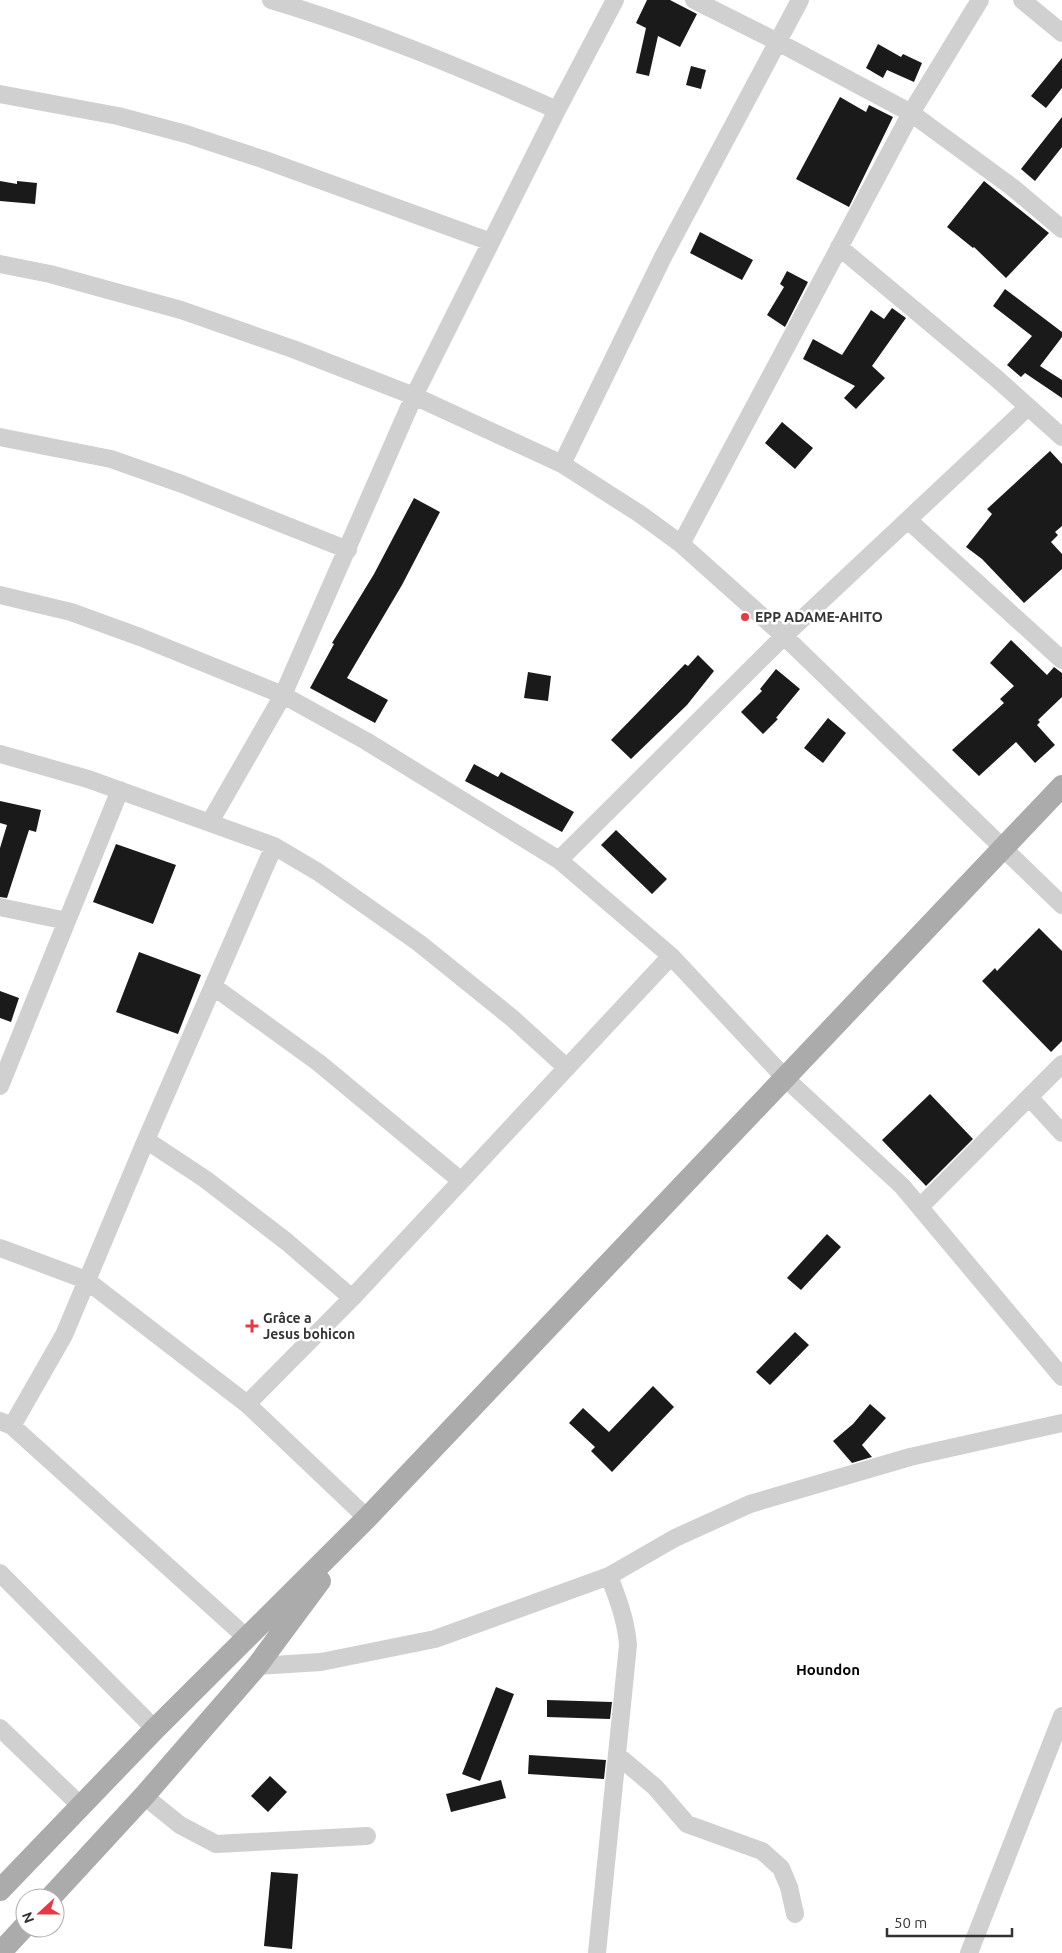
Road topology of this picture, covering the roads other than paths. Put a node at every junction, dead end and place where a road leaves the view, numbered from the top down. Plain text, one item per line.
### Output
1 (270, 0) edge
2 (615, 0) edge
3 (694, 0) edge
4 (800, 0) edge
5 (980, 0) edge
6 (1022, 0) edge
7 (1062, 33) edge
8 (778, 42) junction
9 (0, 94) edge
10 (557, 110) junction
11 (911, 113) junction
12 (1062, 229) edge
13 (491, 242) junction
14 (840, 246) junction
15 (0, 264) edge
16 (414, 396) junction
17 (1028, 407) junction
18 (0, 437) edge
19 (1062, 437) edge
20 (562, 464) junction
21 (908, 520) junction
22 (681, 544) junction
23 (348, 550) junction
24 (0, 595) edge
25 (784, 636) junction
26 (1062, 660) edge
27 (284, 695) junction
28 (0, 754) edge
29 (1062, 786) edge
30 (120, 790) junction
31 (210, 822) junction
32 (274, 846) junction
33 (1003, 848) junction
34 (558, 860) junction
35 (1062, 905) edge
36 (0, 907) edge
37 (68, 921) junction
38 (672, 956) junction
39 (214, 987) junction
40 (1062, 1064) edge
41 (567, 1068) junction
42 (785, 1078) junction
43 (1, 1081) edge
44 (1029, 1097) junction
45 (1062, 1133) edge
46 (146, 1140) junction
47 (460, 1180) junction
48 (920, 1208) junction
49 (0, 1248) edge
50 (86, 1280) junction
51 (352, 1298) junction
52 (1062, 1377) edge
53 (247, 1404) junction
54 (1062, 1423) edge
55 (6, 1424) edge
56 (367, 1518) junction
57 (0, 1573) edge
58 (609, 1576) junction
59 (247, 1638) junction
60 (257, 1666) junction
61 (1062, 1716) edge
62 (0, 1728) edge
63 (155, 1730) junction
64 (617, 1756) junction
65 (144, 1796) junction
66 (82, 1807) junction
67 (367, 1836) dead end
68 (59, 1888) edge
69 (0, 1890) edge
70 (795, 1914) dead end
71 (15, 1937) edge
72 (0, 1953) edge
73 (597, 1953) edge
74 (969, 1953) edge

1 - 10 street
2 - 10 street
3 - 8 street
4 - 8 street
5 - 11 street
6 - 7 street
8 - 11 street
8 - 20 street
9 - 13 street
10 - 13 street
11 - 12 street
11 - 14 street
13 - 16 street
14 - 17 street
14 - 22 street
15 - 16 street
16 - 20 street
16 - 23 street
17 - 19 street
17 - 21 street
18 - 23 street
20 - 22 street
21 - 25 street
21 - 26 street
22 - 25 street
23 - 27 street
24 - 27 street
25 - 33 street
25 - 34 street
27 - 31 street
27 - 34 street
28 - 30 street
29 - 33 main road
30 - 31 street
30 - 37 street
31 - 32 street
32 - 39 street
32 - 41 street
33 - 35 street
33 - 42 main road
34 - 38 street
36 - 37 street
37 - 43 street
38 - 41 street
38 - 42 street
39 - 46 street
39 - 47 street
40 - 44 street
41 - 47 street
42 - 48 street
42 - 56 main road
44 - 45 street
44 - 48 street
46 - 50 street
46 - 51 street
47 - 51 street
48 - 52 street
49 - 50 street
50 - 53 street
50 - 55 street
51 - 53 street
53 - 56 street
54 - 58 street
55 - 59 street
56 - 59 main road
56 - 60 main road
57 - 63 street
58 - 60 street
58 - 64 street
59 - 63 main road
60 - 65 main road
61 - 74 street
62 - 66 street
63 - 66 main road
64 - 70 street
64 - 73 street
65 - 67 street
65 - 68 main road
66 - 69 main road
71 - 72 main road

